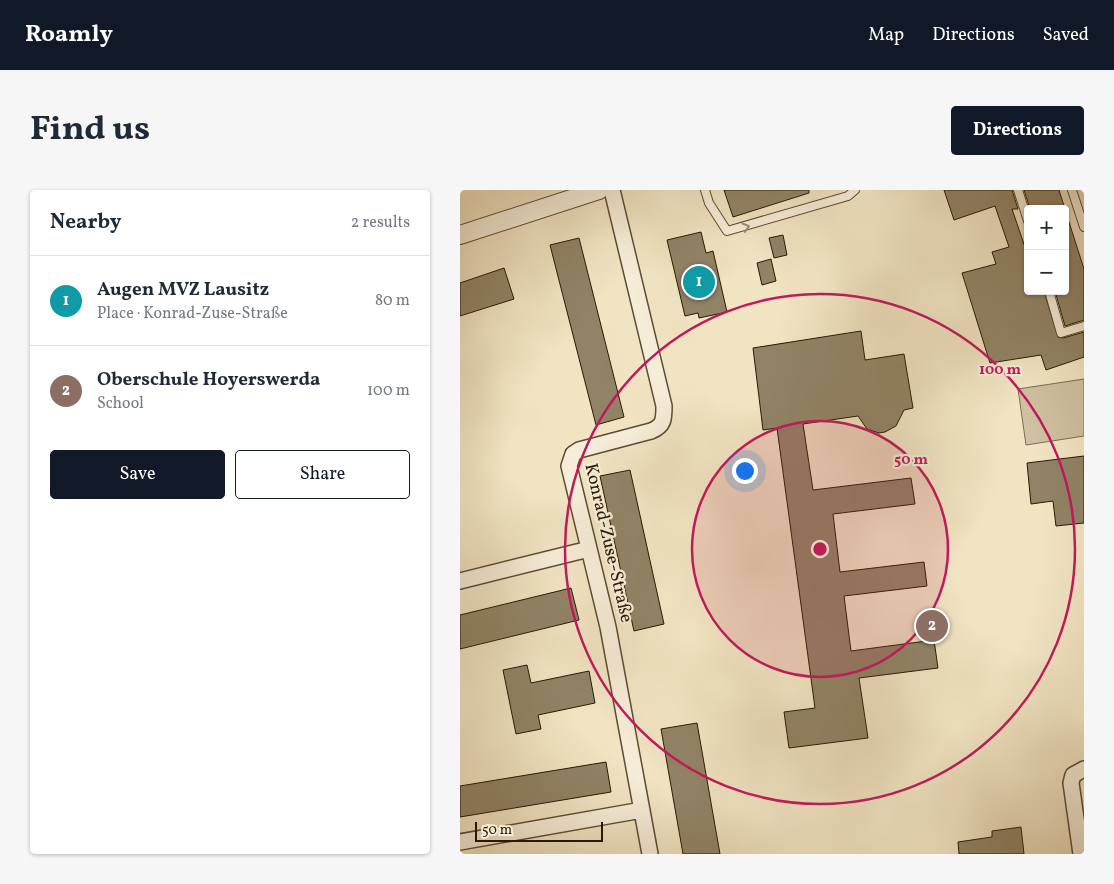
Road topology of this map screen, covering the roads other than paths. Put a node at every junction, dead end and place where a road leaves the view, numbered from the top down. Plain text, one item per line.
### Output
1 (599, 190) edge
2 (612, 190) edge
3 (705, 190) edge
4 (855, 190) edge
5 (1018, 190) edge
6 (1072, 190) edge
7 (1024, 209) edge
8 (1084, 227) edge
9 (460, 235) edge
10 (1050, 295) edge
11 (1084, 326) edge
12 (589, 549) junction
13 (460, 581) edge
14 (1084, 769) edge
15 (642, 810) junction
16 (460, 842) edge
17 (650, 854) edge
18 (1081, 854) edge

1 - 9 street
2 - 12 street, Konrad-Zuse-Straße
3 -> 4 lane
5 - 7 lane
6 - 8 lane
10 - 11 lane
12 - 13 street
12 - 15 street, Konrad-Zuse-Straße
14 - 18 street
15 - 16 street
15 - 17 street, Konrad-Zuse-Straße

